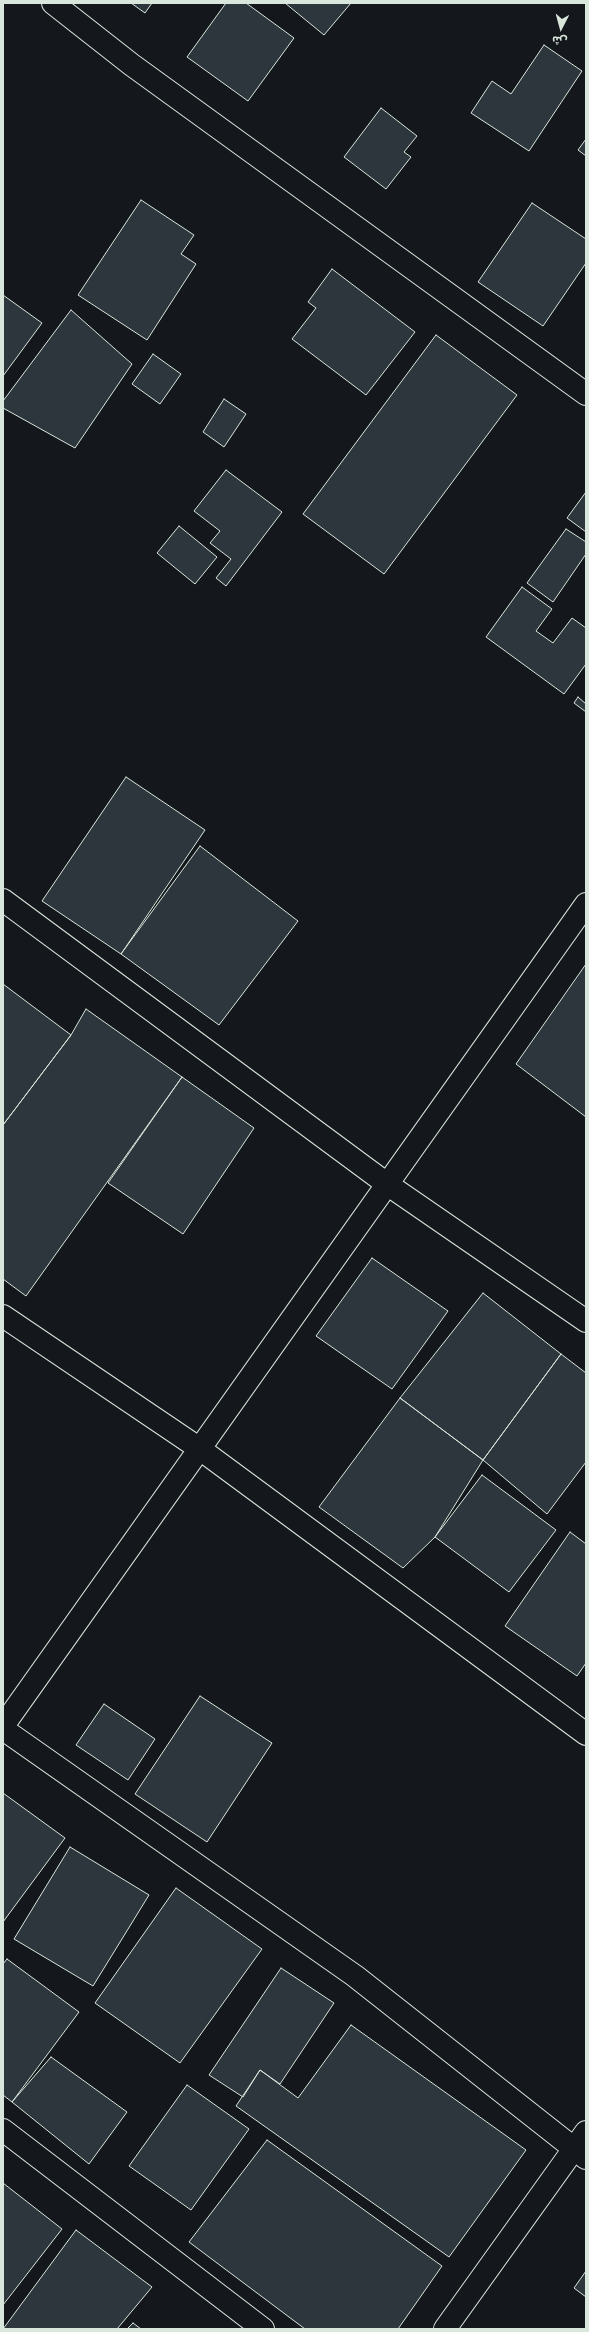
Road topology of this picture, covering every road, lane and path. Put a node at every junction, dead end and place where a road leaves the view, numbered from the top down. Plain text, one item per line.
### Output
1 (53, 3) edge
2 (586, 394) edge
3 (3, 900) edge
4 (586, 904) edge
5 (388, 1184) junction
6 (3, 1316) edge
7 (586, 1321) edge
8 (200, 1449) junction
9 (3, 1727) edge
10 (586, 1734) edge
11 (3, 2130) edge
12 (582, 2146) edge
13 (262, 2329) edge
14 (444, 2329) edge

1 - 2 street
3 - 5 street
4 - 5 street
5 - 7 street
5 - 8 street
6 - 8 street
8 - 9 street
8 - 10 street
9 - 12 street
11 - 13 street
12 - 14 street

